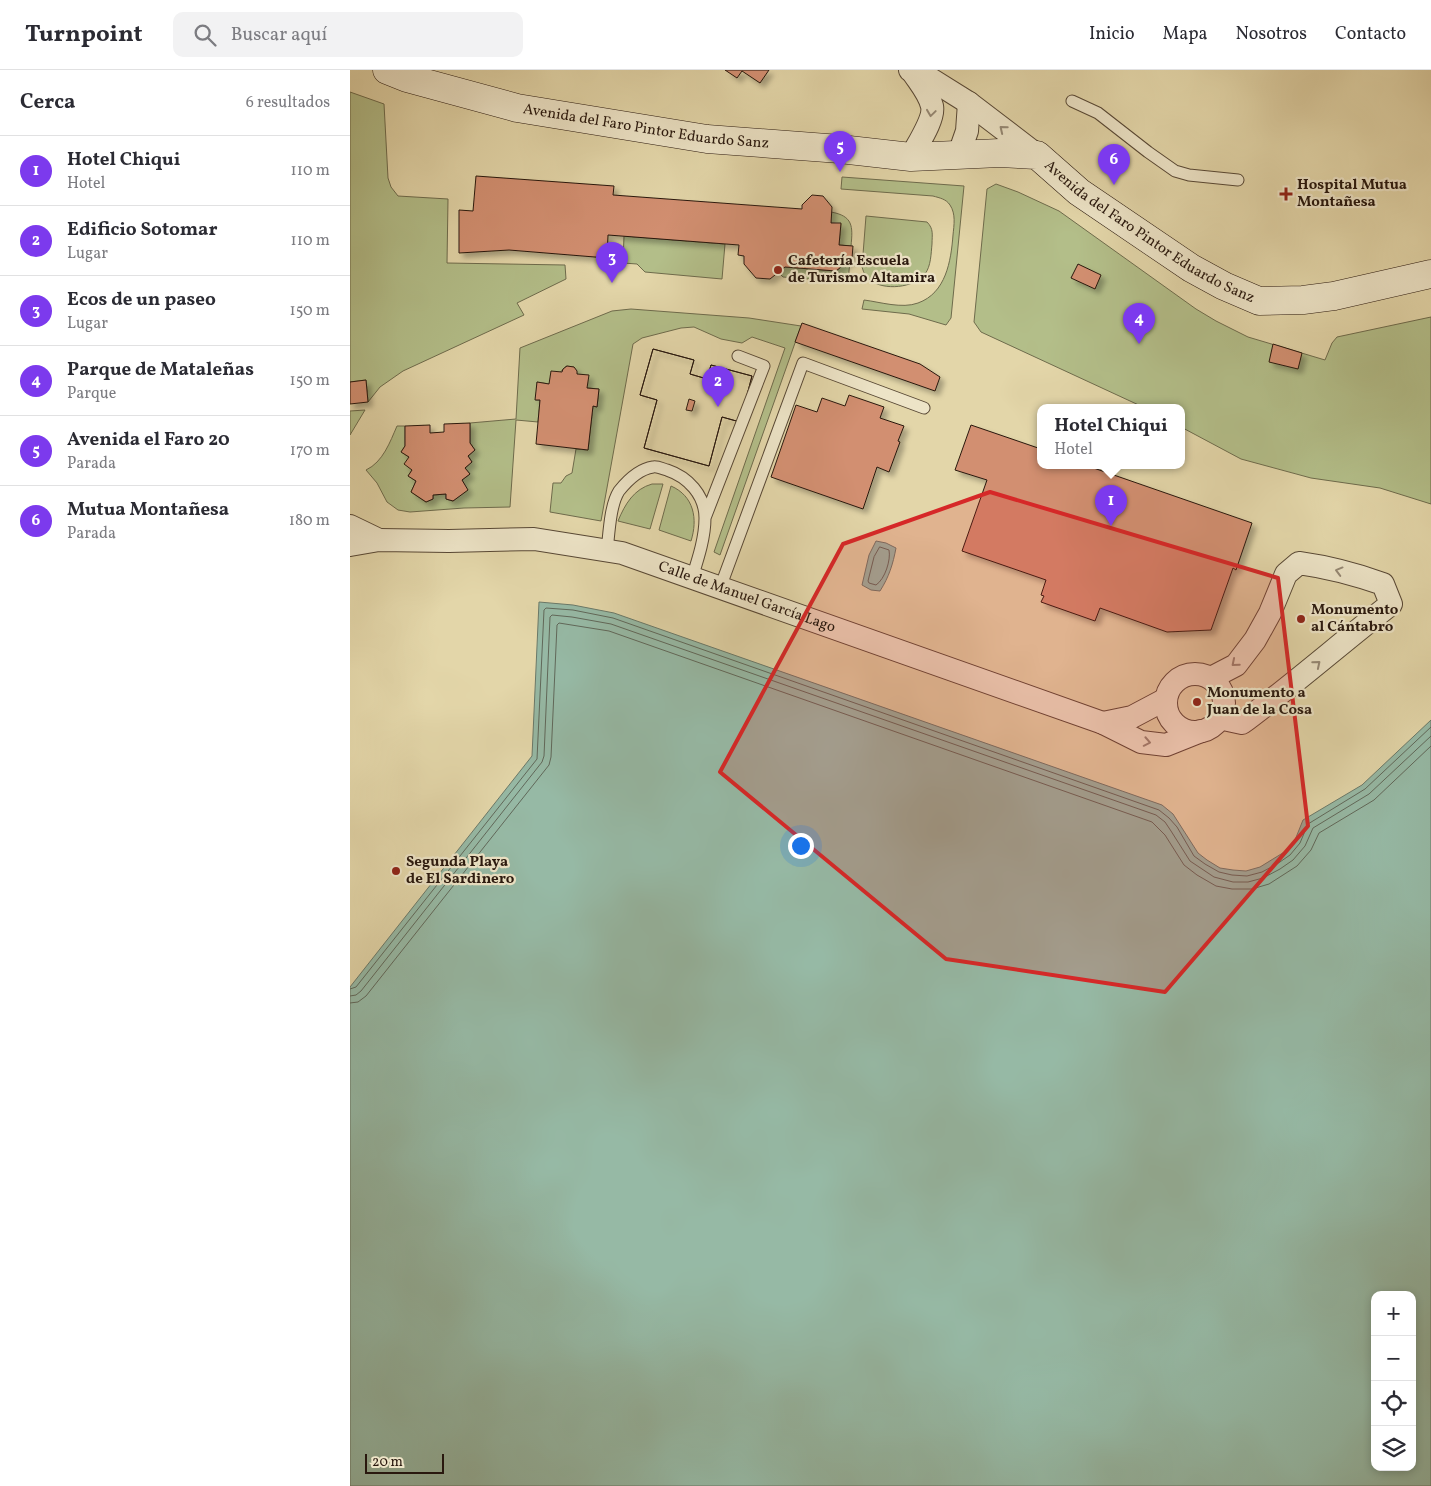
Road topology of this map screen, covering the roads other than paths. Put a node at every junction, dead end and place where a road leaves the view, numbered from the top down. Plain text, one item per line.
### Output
1 (387, 70) edge
2 (911, 70) edge
3 (1072, 101) dead end
4 (969, 104) junction
5 (958, 154) junction
6 (1037, 155) junction
7 (911, 157) junction
8 (1238, 180) dead end
9 (1431, 274) edge
10 (738, 356) dead end
11 (924, 408) dead end
12 (705, 518) junction
13 (350, 526) edge
14 (379, 540) junction
15 (350, 545) edge
16 (607, 551) junction
17 (692, 578) junction
18 (720, 588) junction
19 (1210, 678) junction
20 (1166, 699) junction
21 (1103, 723) junction
22 (1210, 725) junction

1 - 7 main road, Avenida del Faro Pintor Eduardo Sanz
2 - 4 street
2 -> 7 street
3 - 8 lane
4 - 5 street
6 -> 4 street
5 - 6 main road, Avenida del Faro Pintor Eduardo Sanz
5 - 7 main road, Avenida del Faro Pintor Eduardo Sanz
6 - 9 main road, Avenida del Faro Pintor Eduardo Sanz
10 - 12 lane
11 - 18 lane
12 - 16 lane
12 - 17 lane
13 - 14 street, Calle de Manuel García Lago
14 - 15 street, Calle de Manuel García Lago
14 - 16 street, Calle de Manuel García Lago
16 - 17 street, Calle de Manuel García Lago
17 - 18 street, Calle de Manuel García Lago
18 - 21 street, Calle de Manuel García Lago
19 - 20 street
19 - 22 street
22 -> 19 street
20 - 21 street
20 - 22 street
21 -> 22 street, Calle de Manuel García Lago

